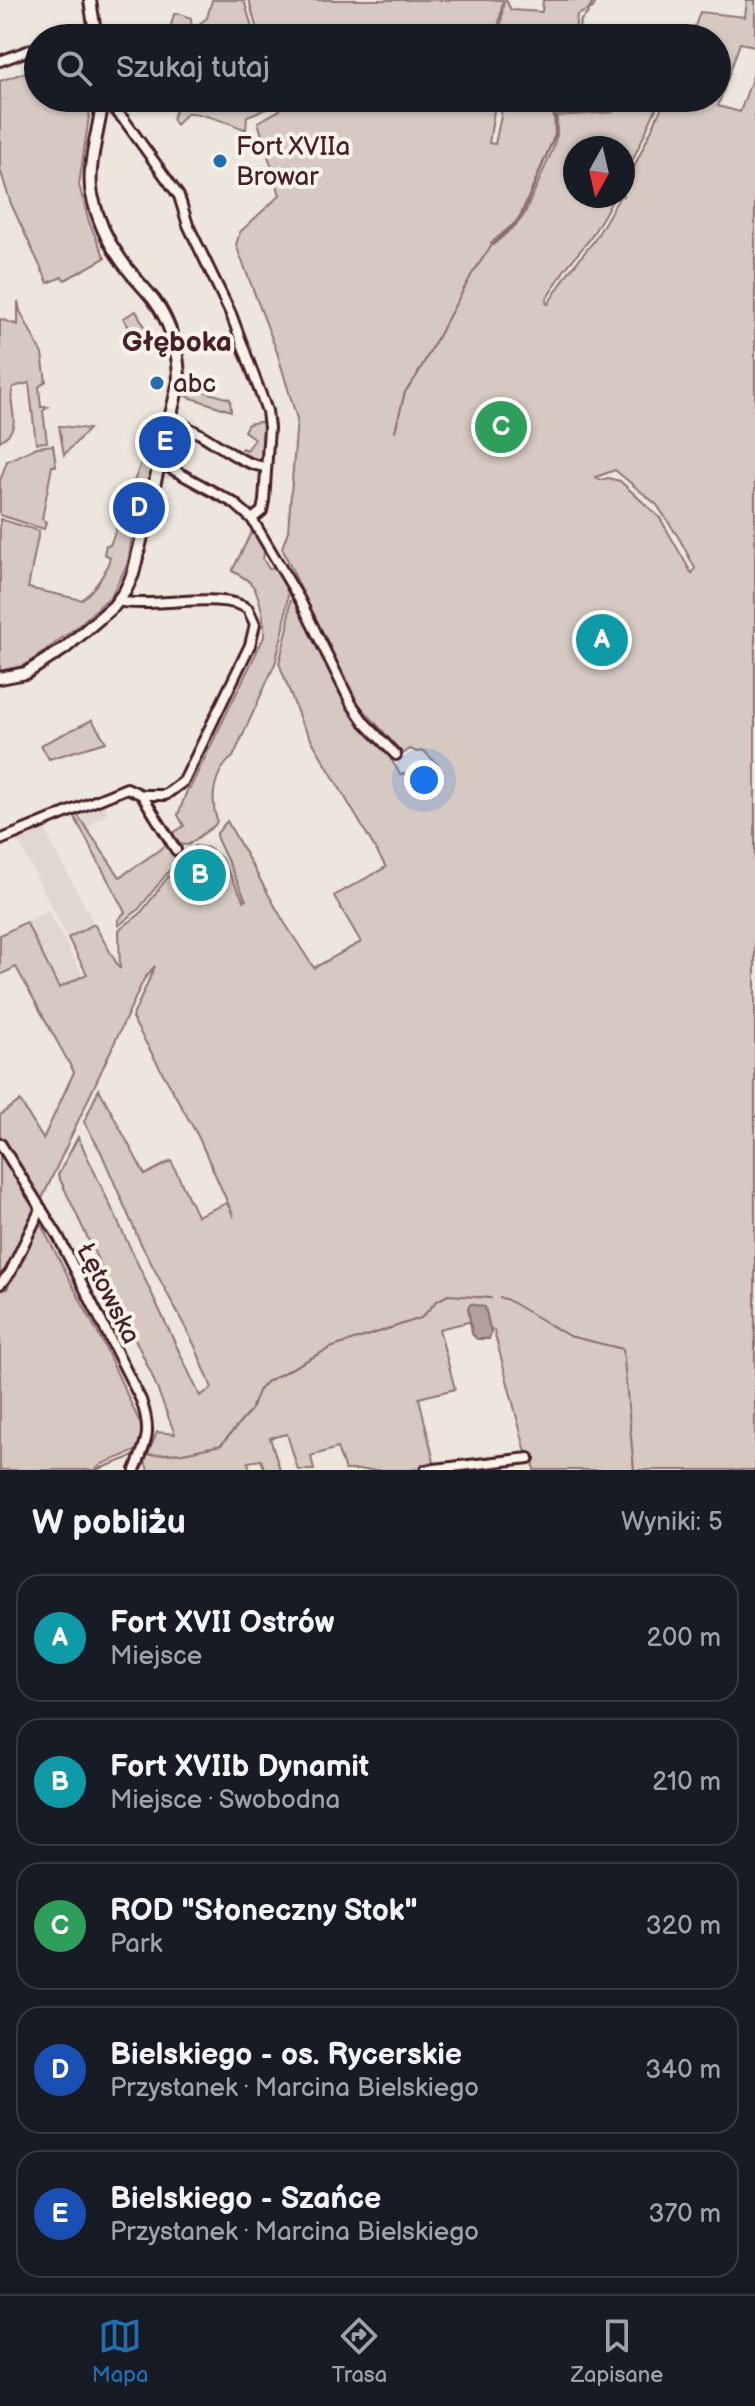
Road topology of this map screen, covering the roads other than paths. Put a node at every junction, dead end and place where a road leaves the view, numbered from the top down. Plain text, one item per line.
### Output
1 (90, 0) edge
2 (94, 24) edge
3 (24, 52) edge
4 (0, 61) edge
5 (101, 112) edge
6 (117, 112) edge
7 (170, 421) junction
8 (159, 462) junction
9 (266, 467) junction
10 (252, 519) junction
11 (118, 601) junction
12 (0, 678) edge
13 (396, 755) dead end
14 (142, 795) junction
15 (0, 840) edge
16 (176, 850) dead end
17 (0, 1143) edge
18 (41, 1208) junction
19 (0, 1284) edge
20 (529, 1458) dead end
21 (135, 1470) edge
22 (426, 1470) edge

1 - 2 street
3 - 4 street
5 - 7 street
6 - 9 street
7 - 8 street
7 - 9 street
8 - 10 street
8 - 11 street
9 - 10 street
10 - 13 street
11 - 12 street
11 - 14 street
14 - 15 street
14 - 16 street
17 - 18 street, Łętowska
18 - 19 street
18 - 21 street, Łętowska
20 - 22 street

